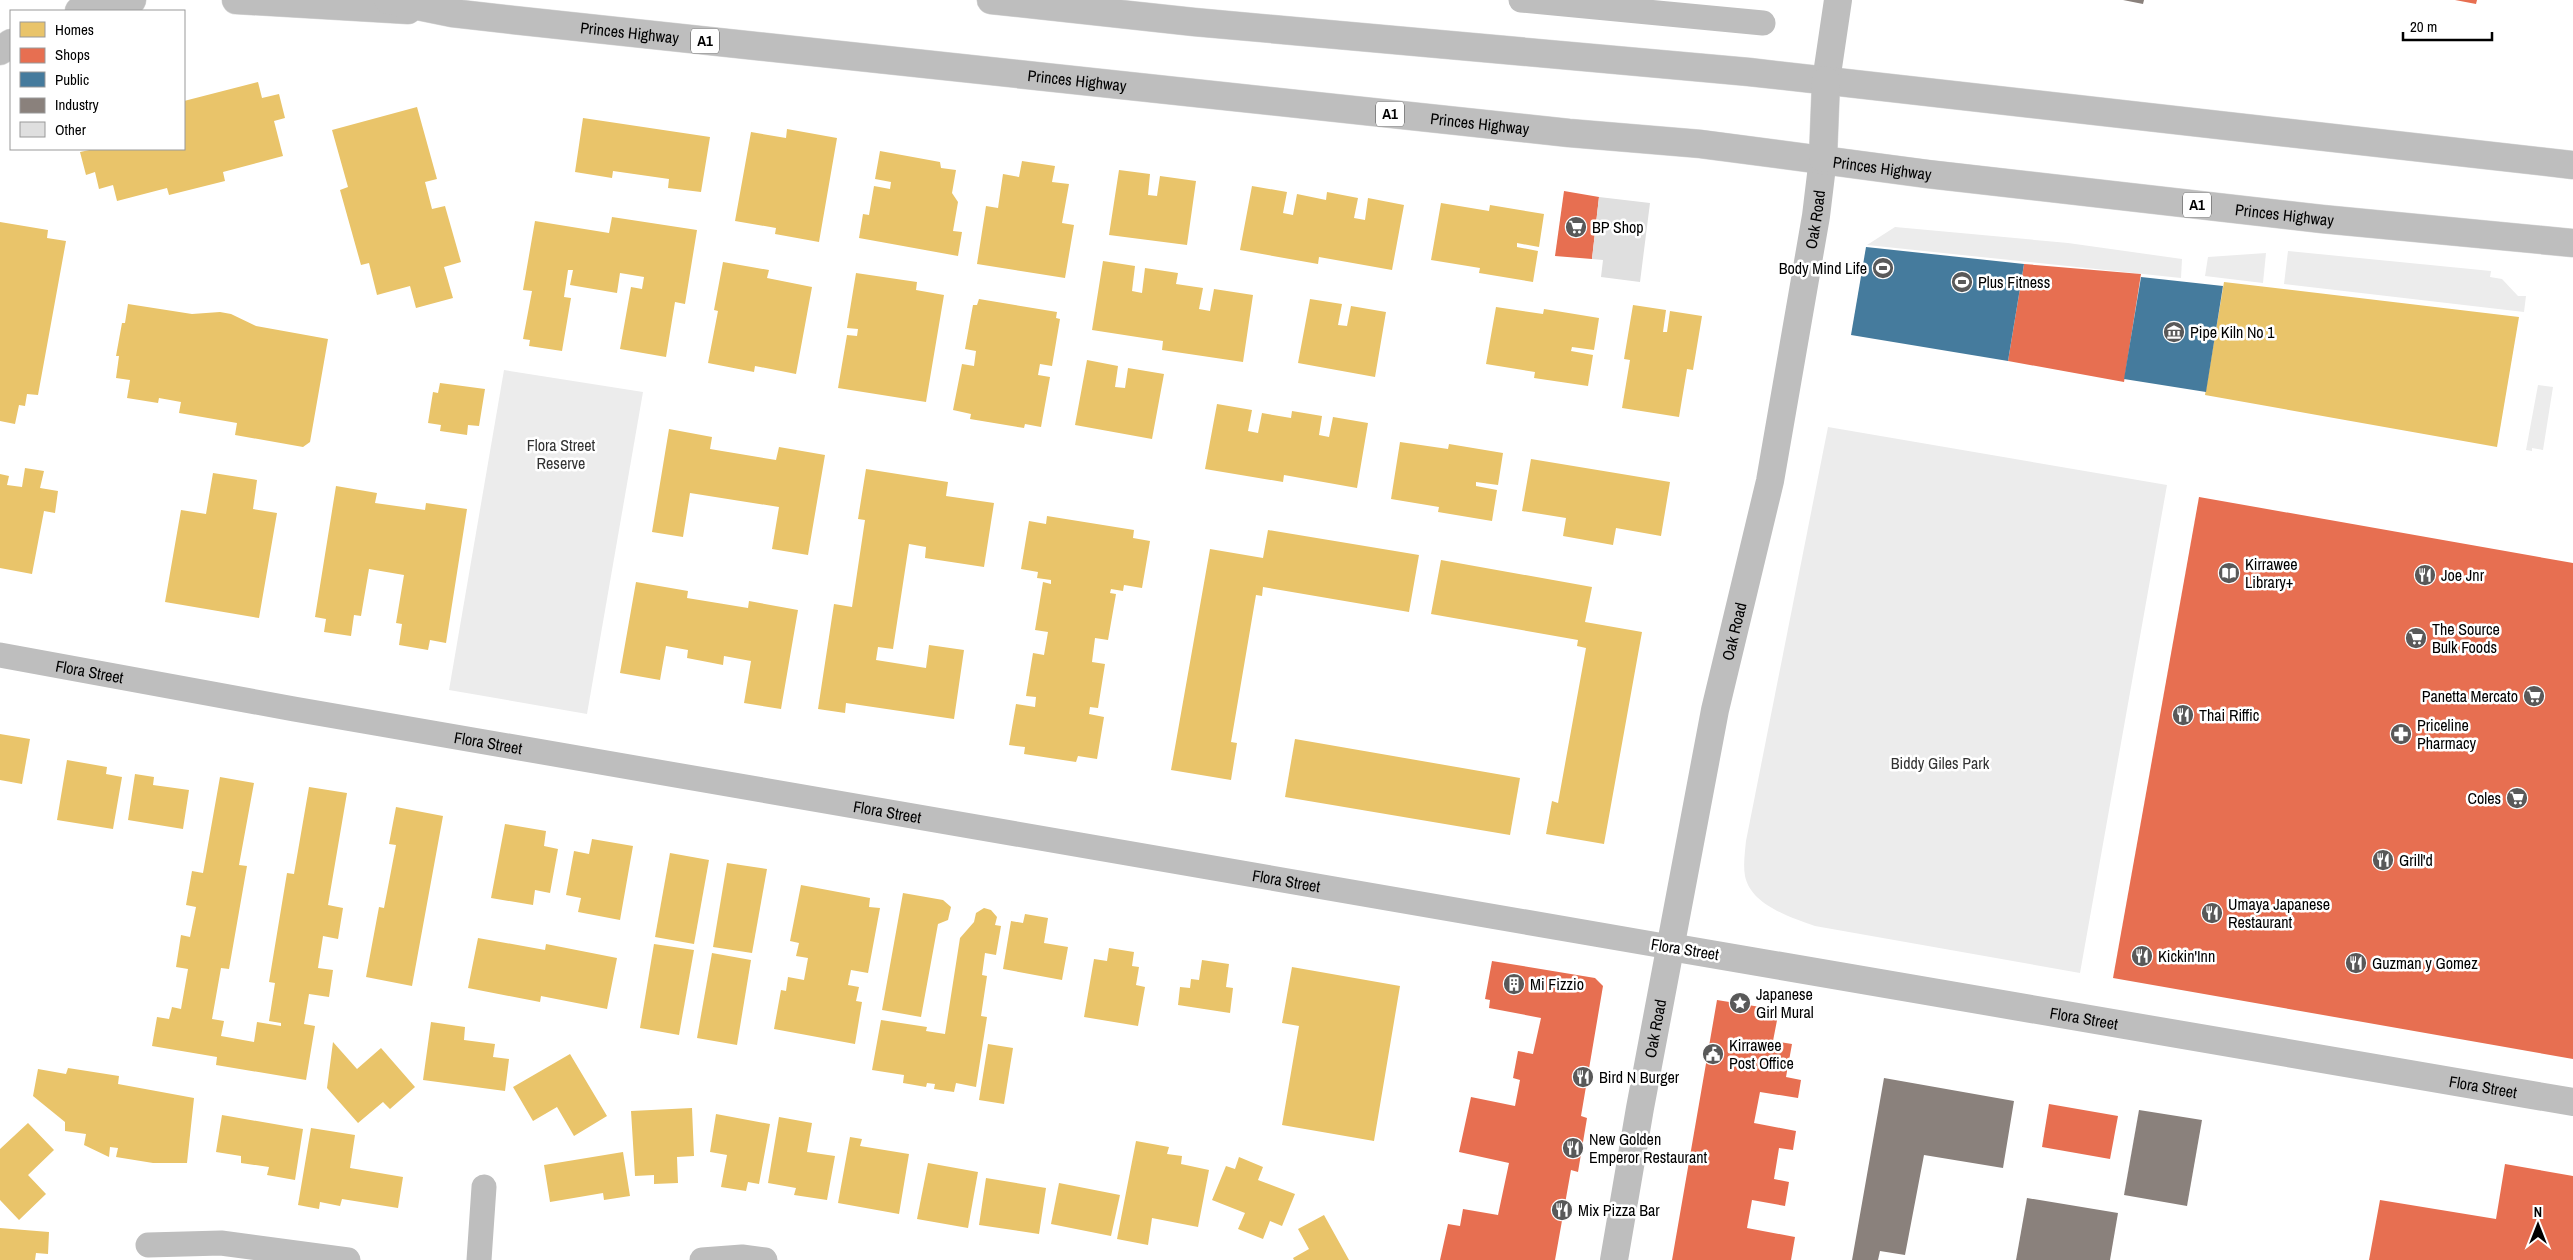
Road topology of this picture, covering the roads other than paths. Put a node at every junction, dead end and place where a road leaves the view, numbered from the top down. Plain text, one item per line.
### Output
1 (132, 0) edge
2 (236, 0) edge
3 (388, 0) edge
4 (991, 0) edge
5 (1521, 0) edge
6 (1838, 0) edge
7 (84, 10) edge
8 (452, 13) junction
9 (1763, 23) dead end
10 (1826, 81) junction
11 (1823, 158) junction
12 (2573, 165) edge
13 (2573, 243) edge
14 (0, 655) edge
15 (1670, 947) junction
16 (2573, 1102) edge
17 (484, 1186) dead end
18 (148, 1245) dead end
19 (348, 1260) edge
20 (480, 1260) edge
21 (702, 1260) edge
22 (765, 1260) edge
23 (1614, 1260) edge

1 - 7 main road
2 - 8 main road, A1
3 - 8 main road, Princes Highway
4 - 10 main road
5 - 9 street
6 - 10 main road, Oak Road
8 - 11 main road, Princes Highway / A1
10 - 11 main road, Oak Road
10 - 12 main road
11 - 13 main road, Princes Highway / A1
11 - 15 main road, Oak Road
14 - 15 street, Flora Street
15 - 16 main road, Flora Street
15 - 23 main road, Oak Road
17 - 20 street
18 - 19 street
21 - 22 street

